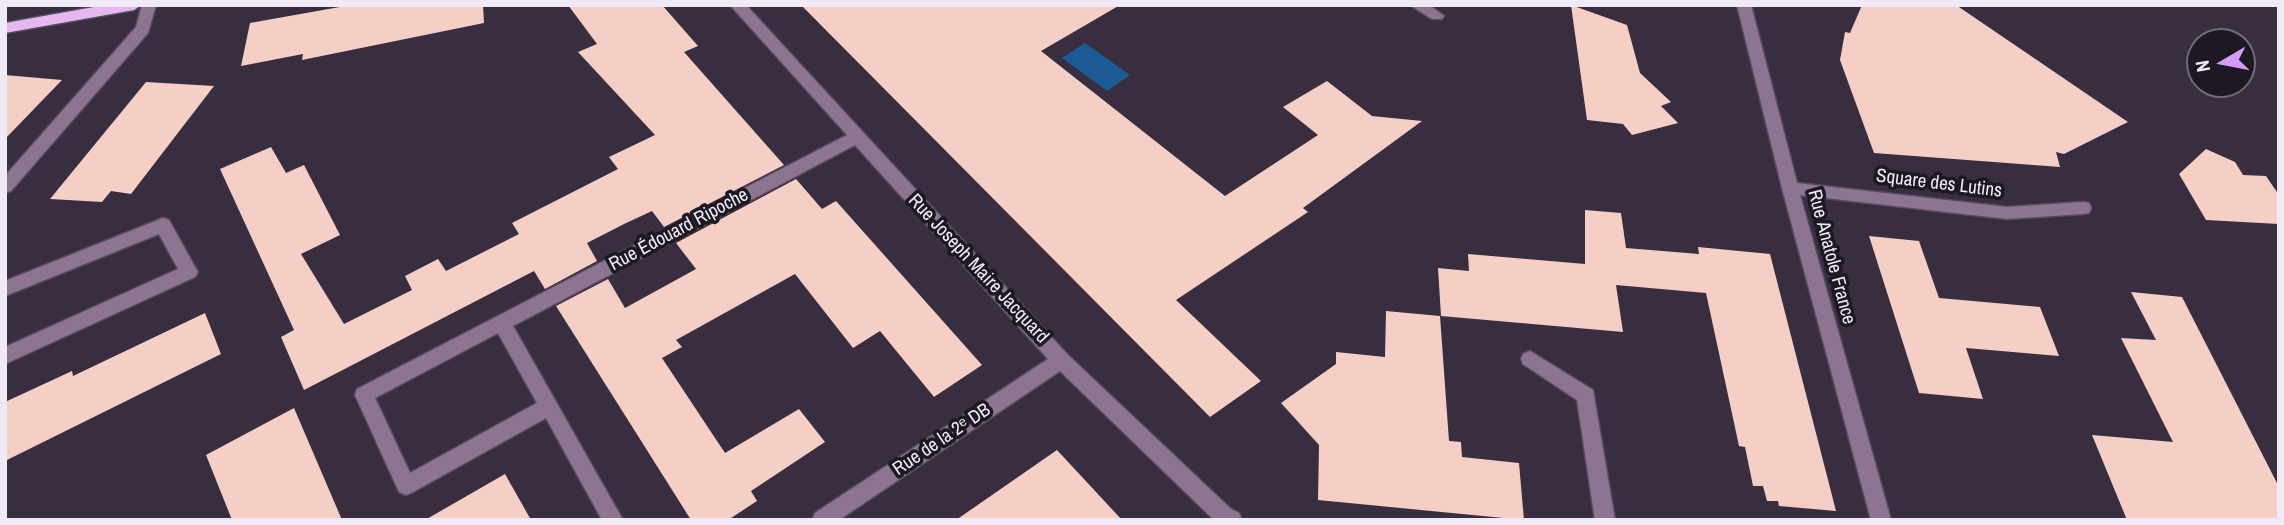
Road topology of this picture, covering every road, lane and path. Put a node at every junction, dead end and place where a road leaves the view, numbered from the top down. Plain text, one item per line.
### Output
1 (134, 5) edge
2 (149, 5) edge
3 (737, 5) edge
4 (1417, 5) edge
5 (1744, 5) edge
6 (1437, 16) dead end
7 (5, 28) edge
8 (857, 137) junction
9 (5, 187) edge
10 (1790, 188) junction
11 (2083, 208) dead end
12 (5, 289) edge
13 (502, 323) junction
14 (5, 356) edge
15 (1530, 359) dead end
16 (1061, 360) junction
17 (550, 405) junction
18 (614, 520) edge
19 (822, 520) edge
20 (1232, 520) edge
21 (1605, 520) edge
22 (1881, 520) edge

1 - 7 main road
2 - 9 street
3 - 8 street, Rue Joseph Maire Jacquard
4 - 6 street
5 - 10 street, Rue Anatole France
8 - 13 street, Rue Édouard Ripoche
8 - 16 street, Rue Joseph Maire Jacquard
10 - 11 street, Square des Lutins
10 - 22 street, Rue Anatole France
12 - 14 street
13 - 17 street
13 - 17 street, Rue Édouard Ripoche
15 - 21 street
16 - 19 street, Rue de la 2ᵉ DB
16 - 20 street, Rue Joseph Maire Jacquard
17 - 18 street

